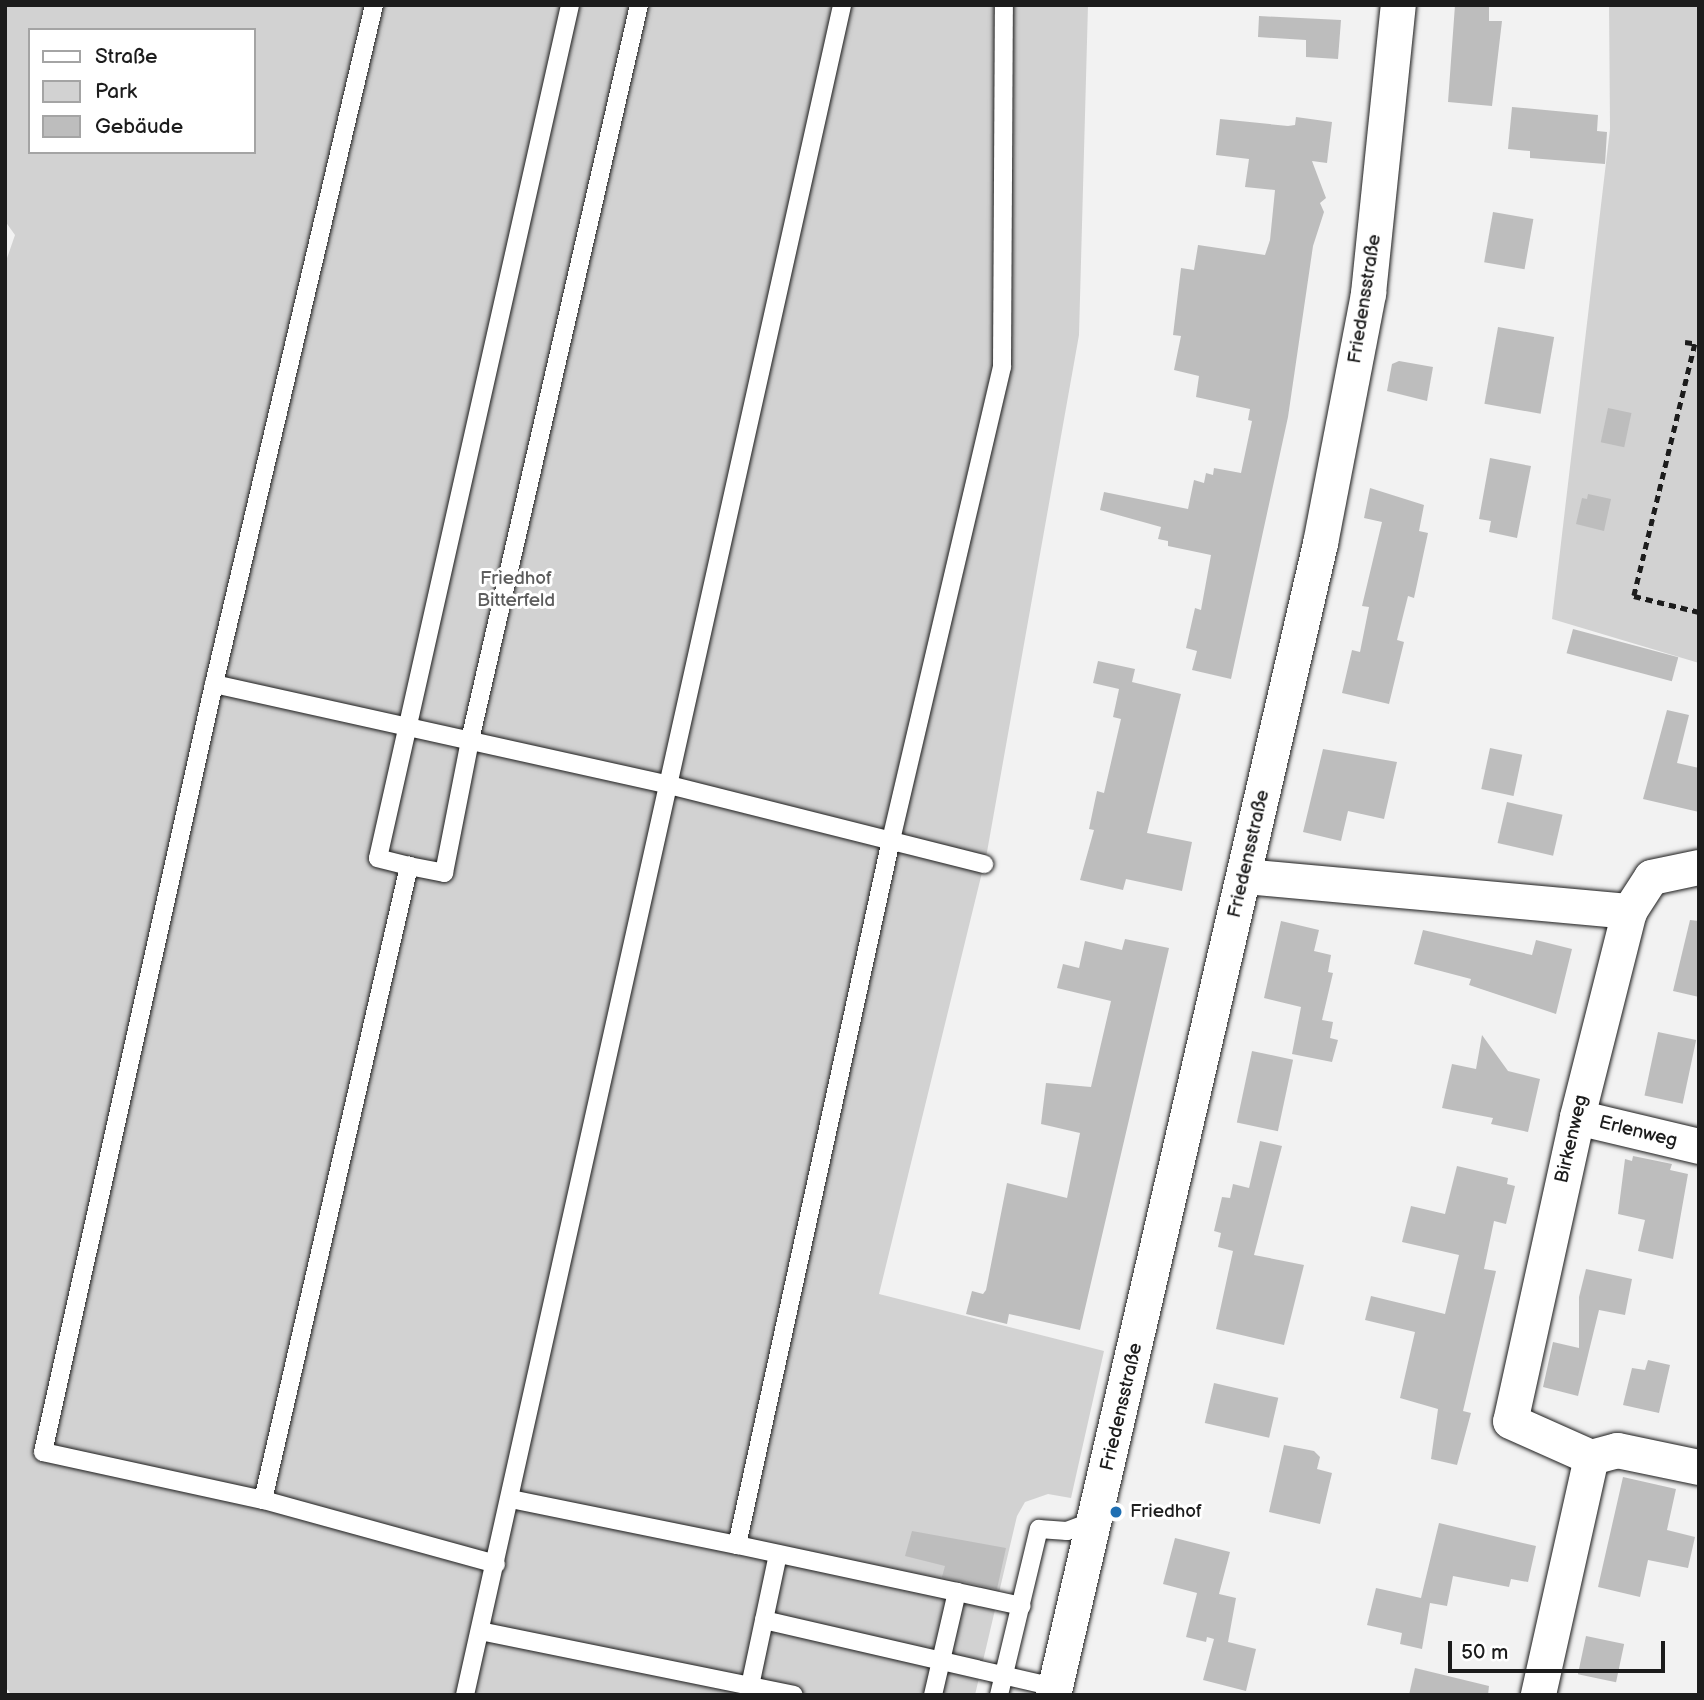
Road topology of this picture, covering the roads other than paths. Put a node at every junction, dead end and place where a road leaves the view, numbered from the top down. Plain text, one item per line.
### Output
1 (374, 5) edge
2 (570, 5) edge
3 (639, 5) edge
4 (842, 5) edge
5 (1004, 5) edge
6 (1398, 5) edge
7 (214, 684) junction
8 (409, 728) junction
9 (470, 740) junction
10 (669, 785) junction
11 (891, 840) junction
12 (984, 864) dead end
13 (410, 866) junction
14 (1699, 867) edge
15 (1244, 876) junction
16 (1629, 911) junction
17 (1577, 1117) junction
18 (1699, 1146) edge
19 (1591, 1457) junction
20 (1699, 1467) edge
21 (511, 1499) junction
22 (263, 1500) junction
23 (1096, 1520) junction
24 (737, 1545) junction
25 (778, 1554) junction
26 (496, 1564) junction
27 (957, 1592) junction
28 (1021, 1606) junction
29 (764, 1620) junction
30 (481, 1630) junction
31 (941, 1661) junction
32 (1003, 1675) junction
33 (750, 1686) junction
34 (1064, 1692) edge
35 (465, 1695) edge
36 (794, 1695) edge
37 (933, 1695) edge
38 (999, 1695) edge
39 (1538, 1695) edge

1 - 7 lane
2 - 8 lane
3 - 9 lane
4 - 10 lane
5 - 11 lane
6 - 15 street, Friedensstraße
7 - 8 lane
7 - 22 lane
8 - 9 lane
8 - 13 lane
9 - 10 lane
9 - 13 lane
10 - 11 lane
10 - 21 lane
11 - 12 lane
11 - 24 lane
13 - 22 lane
14 - 16 street, Birkenweg
15 - 16 street
15 - 23 street, Friedensstraße
16 - 17 street, Birkenweg
17 - 18 street, Erlenweg
17 - 19 street, Birkenweg
19 - 20 street
19 - 39 street
21 - 24 lane
21 - 26 lane
22 - 26 lane
23 - 28 lane
23 - 34 street, Friedensstraße
24 - 25 lane
25 - 27 lane
25 - 29 lane
26 - 30 lane
27 - 28 lane
27 - 31 lane
28 - 32 lane
29 - 31 lane
29 - 33 lane
30 - 33 lane
30 - 35 lane
31 - 32 lane
31 - 37 lane
32 - 34 lane
32 - 38 lane
33 - 36 lane

